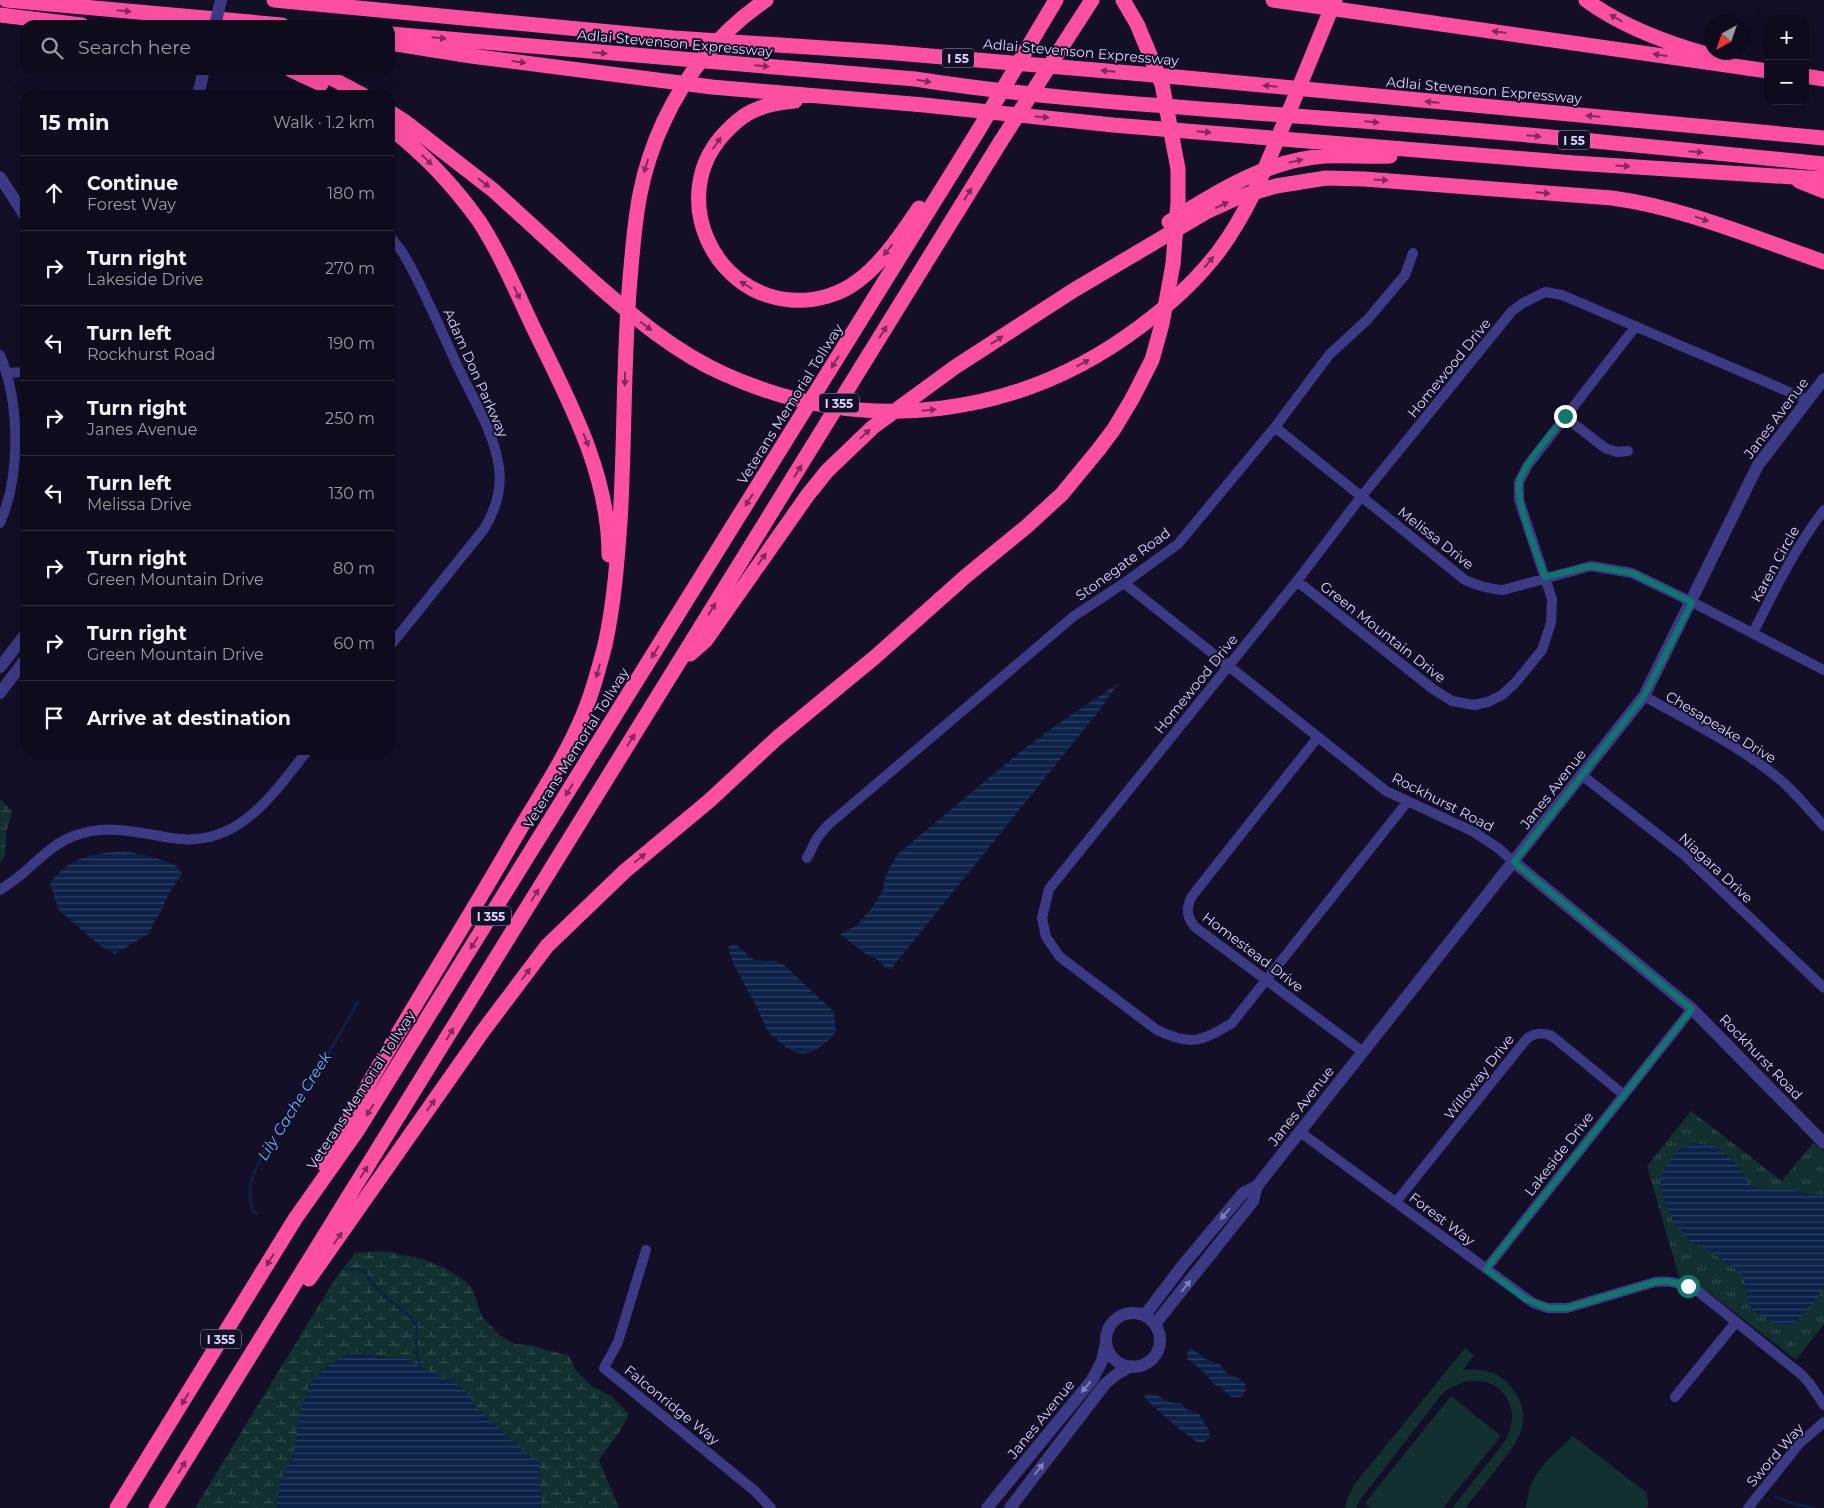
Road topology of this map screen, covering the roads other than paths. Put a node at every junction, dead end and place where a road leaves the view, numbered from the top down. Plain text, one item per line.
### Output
1 (6, 0) edge
2 (221, 0) edge
3 (274, 0) edge
4 (766, 0) edge
5 (1056, 0) edge
6 (1092, 0) edge
7 (1123, 0) edge
8 (1273, 0) edge
9 (1335, 0) edge
10 (1586, 0) edge
11 (0, 15) edge
12 (41, 20) edge
13 (216, 20) edge
14 (221, 20) edge
15 (395, 34) edge
16 (395, 44) edge
17 (1764, 70) edge
18 (203, 75) edge
19 (301, 75) edge
20 (324, 75) edge
21 (1809, 77) edge
22 (1824, 79) edge
23 (199, 90) edge
24 (332, 90) edge
25 (354, 90) edge
26 (924, 105) junction
27 (395, 115) edge
28 (1642, 120) junction
29 (395, 132) edge
30 (1824, 132) edge
31 (974, 137) junction
32 (1824, 138) edge
33 (1469, 154) junction
34 (1824, 164) edge
35 (1784, 175) junction
36 (0, 176) edge
37 (1824, 179) edge
38 (1824, 191) edge
39 (20, 208) edge
40 (395, 243) edge
41 (1413, 253) dead end
42 (1824, 262) edge
43 (1074, 290) junction
44 (1636, 326) junction
45 (0, 355) edge
46 (20, 372) edge
47 (6, 373) junction
48 (1824, 379) edge
49 (1808, 400) junction
50 (1565, 416) junction
51 (1275, 427) junction
52 (1628, 451) dead end
53 (1361, 497) junction
54 (1824, 510) edge
55 (0, 523) edge
56 (1545, 577) junction
57 (1297, 581) junction
58 (1124, 583) junction
59 (1692, 602) junction
60 (609, 624) junction
61 (1753, 633) junction
62 (395, 640) edge
63 (20, 641) edge
64 (677, 665) junction
65 (1228, 666) junction
66 (0, 667) edge
67 (20, 667) edge
68 (1824, 670) edge
69 (0, 693) edge
70 (1644, 696) junction
71 (1318, 737) junction
72 (304, 755) edge
73 (1583, 776) junction
74 (1408, 801) junction
75 (1824, 826) edge
76 (807, 858) dead end
77 (1514, 862) junction
78 (0, 890) edge
79 (1266, 980) junction
80 (1824, 988) edge
81 (1692, 1009) junction
82 (1363, 1052) junction
83 (1624, 1094) junction
84 (1300, 1132) junction
85 (1824, 1143) edge
86 (1396, 1202) junction
87 (295, 1218) junction
88 (646, 1250) dead end
89 (1486, 1269) junction
90 (1150, 1319) junction
91 (1736, 1322) junction
92 (1106, 1343) junction
93 (1131, 1366) junction
94 (228, 1392) junction
95 (1675, 1397) dead end
96 (1824, 1405) edge
97 (1824, 1422) edge
98 (117, 1508) edge
99 (156, 1508) edge
100 (771, 1508) edge
101 (987, 1508) edge
102 (1010, 1508) edge
103 (1748, 1508) edge

1 -> 14 highway
2 - 13 street, bridge
28 -> 3 highway, Adlai Stevenson Expressway / I 55
4 -> 60 highway, bridge
5 - 31 highway, Veterans Memorial Tollway / I 355, bridge
64 -> 6 highway, I 355, bridge
94 -> 7 highway, bridge
17 -> 8 highway
27 -> 9 highway, bridge
17 -> 10 highway
11 - 12 highway
15 -> 34 highway, Adlai Stevenson Expressway / I 55
16 -> 26 highway
18 - 23 street
19 - 24 highway
20 - 25 highway
21 - 22 highway
31 -> 26 highway
26 -> 33 highway
28 - 30 highway
28 - 32 highway, Adlai Stevenson Expressway / I 55
29 -> 60 highway
31 -> 87 highway, Veterans Memorial Tollway / I 355
33 -> 35 highway
43 -> 33 highway
35 - 37 highway
35 - 38 highway
36 - 39 street
40 - 62 street, Adam Don Parkway
41 - 51 street, Stonegate Road
43 -> 42 highway
64 -> 43 highway
44 - 49 street, Homewood Drive
44 - 50 street, Green Mountain Drive
44 - 53 street, Homewood Drive
45 - 47 street
46 - 47 street
47 - 55 street
48 - 49 street, Janes Avenue
49 - 59 street, Janes Avenue
50 - 52 street
50 - 56 street, Green Mountain Drive
51 - 53 street, Melissa Drive
51 - 58 street, Stonegate Road
53 - 56 street, Melissa Drive
53 - 57 street, Homewood Drive
54 - 61 street, Karen Circle
56 - 57 street, Green Mountain Drive
56 - 59 street, Melissa Drive
57 - 65 street, Homewood Drive
58 - 65 street, Rockhurst Road
58 - 76 street, Stonegate Road
59 - 61 street, Melissa Drive
59 - 70 street, Janes Avenue
60 -> 87 highway
61 - 68 street, Melissa Drive
63 - 66 street
94 -> 64 highway, I 355
65 - 71 street, Rockhurst Road
65 - 79 street, Homewood Drive
67 - 69 street
70 - 73 street, Janes Avenue
70 - 75 street, Chesapeake Drive
71 - 74 street, Rockhurst Road
71 - 79 street, Homestead Drive
72 - 78 street
73 - 77 street, Janes Avenue
73 - 80 street, Niagara Drive
74 - 77 street, Rockhurst Road
74 - 79 street, Homewood Drive
77 - 81 street, Rockhurst Road
77 - 82 street, Janes Avenue
79 - 82 street, Homestead Drive
81 - 83 street, Lakeside Drive
81 - 85 street, Rockhurst Road
82 - 84 street, Janes Avenue
83 - 86 street, Willoway Drive
83 - 89 street, Lakeside Drive
84 - 86 street, Forest Way
84 - 90 street, Janes Avenue
86 - 89 street, Forest Way
87 -> 98 highway, Veterans Memorial Tollway / I 355
88 - 100 street, Falconridge Way
89 - 91 street, Forest Way
90 - 92 street, Janes Avenue
90 - 93 street, Janes Avenue
91 - 95 street
91 - 96 street, Forest Way
92 - 93 street
92 -> 101 street, Janes Avenue
102 -> 93 street, Janes Avenue
99 -> 94 highway, I 355
97 - 103 street, Sword Way

